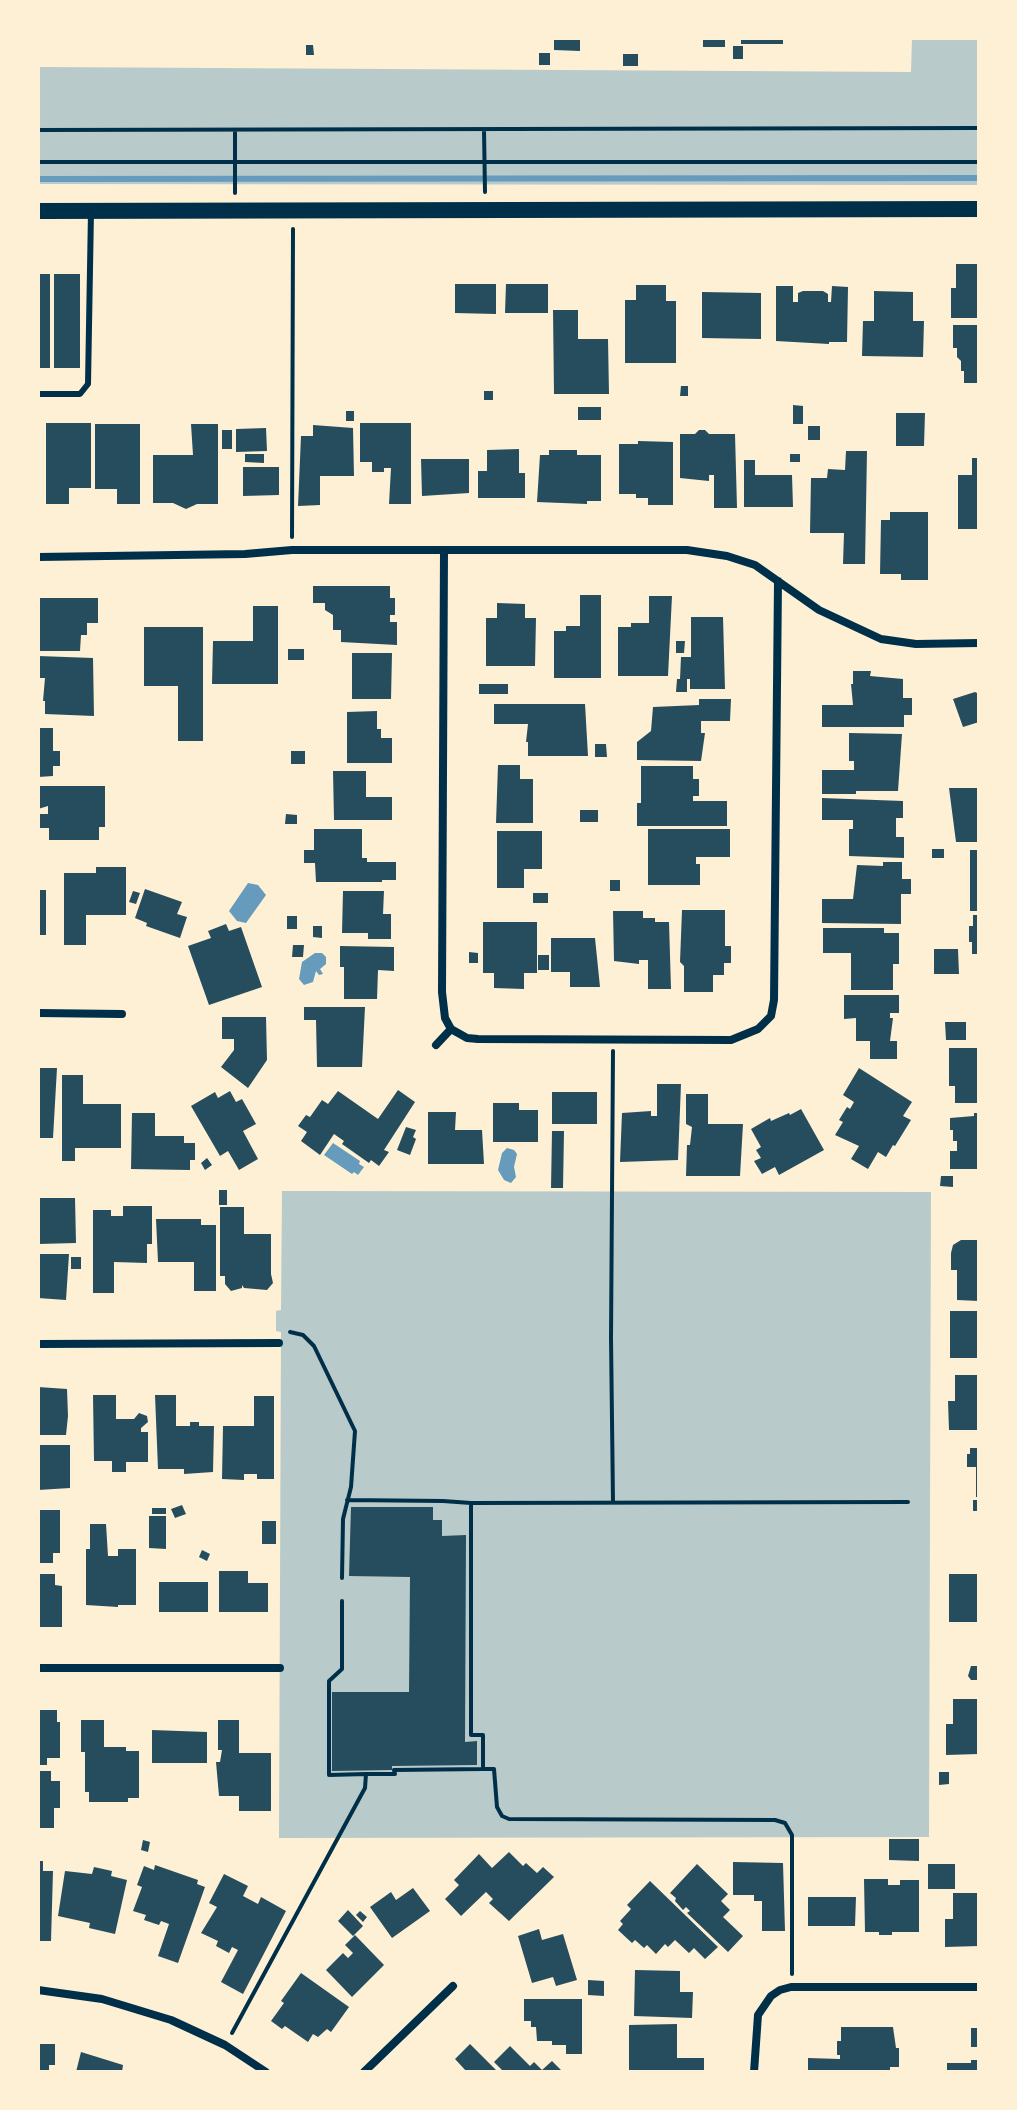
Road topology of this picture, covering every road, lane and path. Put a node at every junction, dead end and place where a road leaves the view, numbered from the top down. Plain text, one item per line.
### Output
1 (979, 64) edge
2 (979, 74) edge
3 (979, 128) edge
4 (38, 130) edge
5 (484, 130) junction
6 (235, 131) junction
7 (38, 162) edge
8 (484, 162) junction
9 (979, 162) edge
10 (235, 164) junction
11 (979, 209) edge
12 (38, 211) edge
13 (91, 211) junction
14 (234, 211) junction
15 (293, 211) junction
16 (485, 211) junction
17 (38, 394) edge
18 (292, 550) junction
19 (444, 550) junction
20 (38, 557) edge
21 (778, 581) junction
22 (979, 643) edge
23 (38, 1013) edge
24 (122, 1014) dead end
25 (451, 1029) junction
26 (613, 1041) junction
27 (436, 1045) dead end
28 (283, 1334) dead end
29 (279, 1343) dead end
30 (38, 1344) edge
31 (347, 1500) junction
32 (613, 1502) junction
33 (908, 1502) dead end
34 (471, 1503) junction
35 (342, 1578) dead end
36 (342, 1601) dead end
37 (38, 1668) edge
38 (280, 1668) dead end
39 (483, 1769) junction
40 (366, 1774) junction
41 (792, 1966) dead end
42 (453, 1986) dead end
43 (979, 1987) edge
44 (38, 1990) edge
45 (225, 2045) junction
46 (266, 2072) edge
47 (364, 2072) edge
48 (754, 2072) edge

1 - 2 path
3 - 5 path
4 - 6 path
5 - 6 path
5 - 8 path
6 - 10 path
7 - 10 path
8 - 9 path
8 - 10 path
8 - 16 path
10 - 14 path
11 - 16 main road
12 - 13 main road
13 - 14 main road
13 - 17 lane
14 - 15 main road
15 - 16 main road
15 - 18 path
18 - 19 street
18 - 20 street
19 - 21 street
19 - 25 street
21 - 22 street
21 - 26 street
23 - 24 street
25 - 26 street
25 - 27 street
26 - 32 path
28 - 31 path
29 - 30 street
31 - 34 path
31 - 35 path
32 - 33 path
32 - 34 path
34 - 39 path
36 - 40 path
37 - 38 street
39 - 40 path
39 - 41 path
40 - 45 path
42 - 47 street
43 - 48 street
44 - 45 street
45 - 46 street

